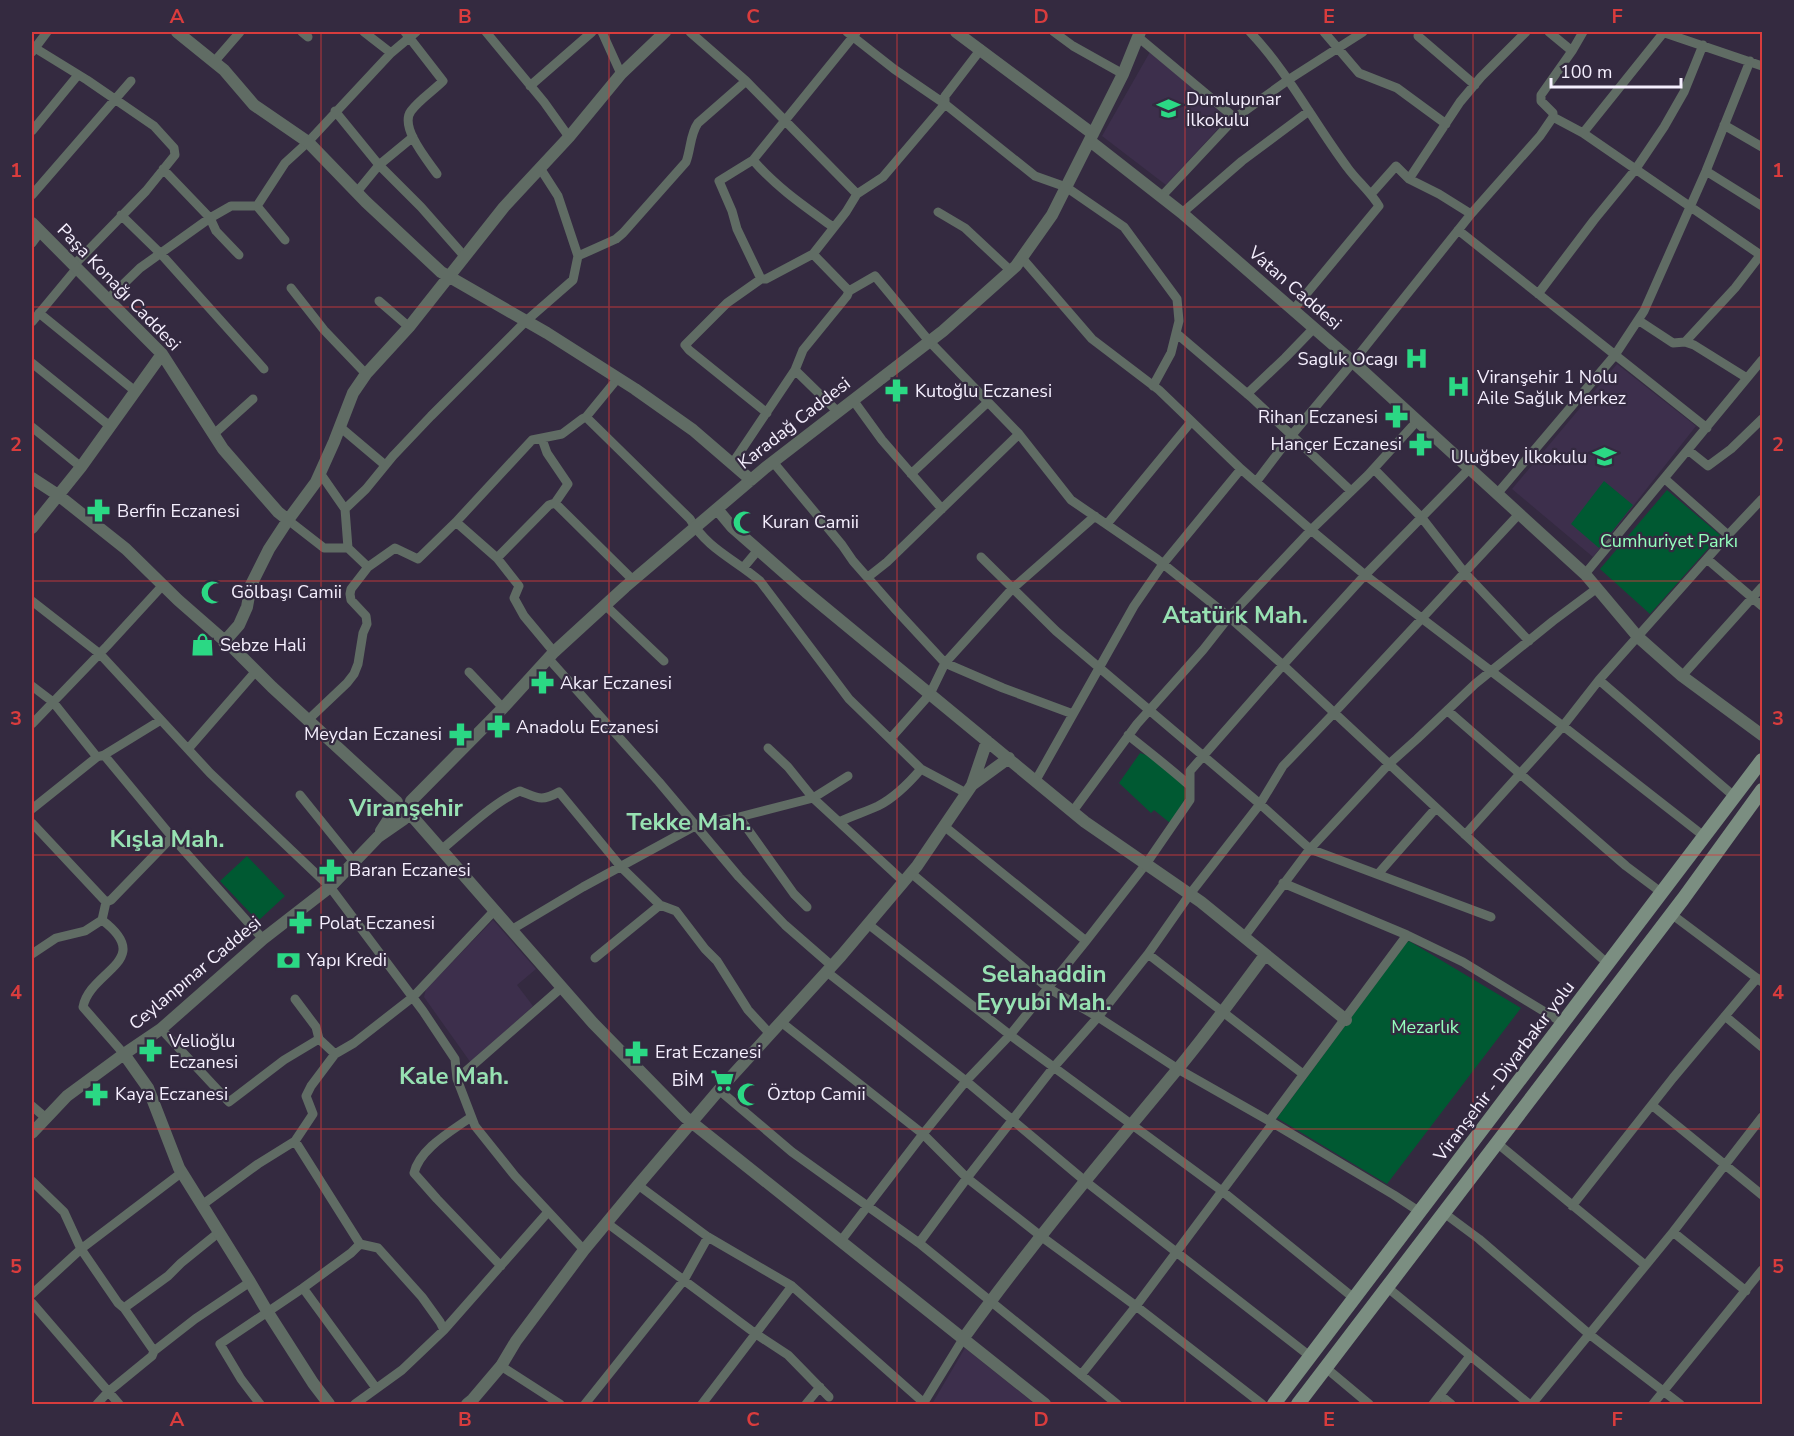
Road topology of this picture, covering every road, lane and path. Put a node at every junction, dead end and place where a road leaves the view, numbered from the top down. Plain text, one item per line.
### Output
1 (32, 32) edge
2 (47, 32) edge
3 (177, 32) edge
4 (240, 32) edge
5 (364, 32) edge
6 (486, 32) edge
7 (592, 32) edge
8 (602, 32) edge
9 (665, 32) edge
10 (690, 32) edge
11 (1054, 32) edge
12 (1250, 32) edge
13 (1324, 32) edge
14 (1362, 32) edge
15 (1526, 32) edge
16 (1549, 32) edge
17 (1583, 32) edge
18 (1663, 32) edge
19 (410, 33) edge
20 (852, 33) edge
21 (963, 34) edge
22 (1139, 34) edge
23 (1418, 36) dead end
24 (1703, 45) junction
25 (35, 46) edge
26 (1338, 48) junction
27 (981, 49) junction
28 (1572, 51) junction
29 (391, 53) junction
30 (1750, 61) junction
31 (214, 62) junction
32 (1762, 66) edge
33 (621, 74) junction
34 (1123, 74) junction
35 (78, 75) junction
36 (1288, 80) junction
37 (131, 81) dead end
38 (746, 81) junction
39 (1475, 85) junction
40 (530, 86) junction
41 (115, 100) junction
42 (945, 104) junction
43 (335, 111) junction
44 (1309, 111) junction
45 (1553, 117) junction
46 (1235, 118) junction
47 (786, 121) junction
48 (1446, 124) junction
49 (1724, 125) junction
50 (32, 131) edge
51 (1583, 133) junction
52 (413, 137) junction
53 (569, 137) junction
54 (1091, 137) junction
55 (308, 142) junction
56 (1762, 147) edge
57 (753, 160) junction
58 (379, 165) junction
59 (540, 168) junction
60 (163, 170) junction
61 (1635, 170) junction
62 (1706, 171) junction
63 (436, 174) dead end
64 (1409, 179) junction
65 (1066, 187) junction
66 (356, 193) junction
67 (1372, 193) junction
68 (857, 194) junction
69 (32, 195) edge
70 (1161, 197) junction
71 (257, 206) junction
72 (1690, 206) junction
73 (1762, 206) edge
74 (938, 212) dead end
75 (1182, 213) junction
76 (1471, 214) junction
77 (122, 215) junction
78 (210, 218) junction
79 (832, 227) junction
80 (35, 228) edge
81 (1458, 230) junction
82 (285, 240) dead end
83 (32, 243) edge
84 (161, 254) junction
85 (813, 254) junction
86 (239, 255) dead end
87 (1762, 255) edge
88 (578, 256) junction
89 (465, 257) junction
90 (1022, 258) junction
91 (74, 268) junction
92 (1011, 271) junction
93 (449, 277) junction
94 (761, 279) junction
95 (291, 288) dead end
96 (849, 291) junction
97 (1538, 294) junction
98 (107, 300) junction
99 (379, 301) dead end
100 (1293, 310) junction
101 (39, 313) junction
102 (1638, 320) junction
103 (526, 321) junction
104 (32, 322) edge
105 (409, 327) junction
106 (1314, 328) junction
107 (1176, 333) junction
108 (929, 341) junction
109 (1685, 342) junction
110 (162, 354) junction
111 (1615, 355) junction
112 (1762, 360) edge
113 (1353, 362) junction
114 (32, 363) edge
115 (264, 369) dead end
116 (795, 370) junction
117 (366, 374) junction
118 (618, 378) junction
119 (1747, 378) junction
120 (1153, 386) junction
121 (135, 391) junction
122 (1247, 394) junction
123 (253, 399) dead end
124 (853, 399) junction
125 (987, 402) junction
126 (838, 412) junction
127 (767, 413) junction
128 (586, 417) junction
129 (1762, 419) edge
130 (1417, 421) junction
131 (1191, 422) junction
132 (32, 427) edge
133 (111, 427) junction
134 (340, 427) junction
135 (1707, 428) junction
136 (1019, 434) junction
137 (214, 435) junction
138 (1292, 436) junction
139 (542, 439) junction
140 (1688, 450) junction
141 (773, 462) junction
142 (732, 464) junction
143 (385, 465) junction
144 (81, 467) junction
145 (1241, 469) junction
146 (1374, 469) junction
147 (1469, 469) junction
148 (320, 473) junction
149 (911, 474) junction
150 (32, 478) edge
151 (1665, 479) junction
152 (751, 480) junction
153 (1256, 482) junction
154 (1351, 491) junction
155 (1497, 494) junction
156 (58, 495) junction
157 (1762, 499) edge
158 (555, 503) junction
159 (345, 508) junction
160 (717, 509) junction
161 (942, 509) junction
162 (1519, 514) junction
163 (1095, 516) junction
164 (1422, 518) junction
165 (288, 520) junction
166 (456, 522) junction
167 (1107, 524) junction
168 (32, 528) edge
169 (695, 528) junction
170 (1311, 530) junction
171 (1728, 535) junction
172 (348, 548) junction
173 (758, 550) junction
174 (981, 557) dead end
175 (497, 558) junction
176 (1707, 559) junction
177 (1163, 564) junction
178 (368, 567) junction
179 (743, 568) junction
180 (1464, 572) junction
181 (1585, 574) junction
182 (1365, 575) junction
183 (868, 577) junction
184 (633, 580) junction
185 (163, 585) junction
186 (1762, 587) edge
187 (1012, 589) junction
188 (1596, 589) junction
189 (1753, 598) junction
190 (32, 601) edge
191 (606, 606) junction
192 (1762, 606) edge
193 (1229, 617) junction
194 (1421, 618) junction
195 (1638, 637) junction
196 (1529, 640) junction
197 (225, 642) junction
198 (100, 654) junction
199 (551, 655) junction
200 (664, 661) dead end
201 (945, 663) junction
202 (1283, 665) junction
203 (1099, 668) junction
204 (256, 671) junction
205 (468, 672) dead end
206 (1491, 672) junction
207 (1682, 676) junction
208 (1599, 680) junction
209 (32, 686) edge
210 (930, 694) junction
211 (53, 702) junction
212 (503, 708) junction
213 (1149, 710) junction
214 (1448, 711) junction
215 (1334, 713) junction
216 (1073, 714) junction
217 (161, 720) junction
218 (308, 720) junction
219 (32, 724) edge
220 (1563, 726) junction
221 (1128, 735) junction
222 (1762, 735) edge
223 (891, 738) junction
224 (987, 741) junction
225 (768, 748) dead end
226 (188, 749) junction
227 (100, 756) junction
228 (1204, 756) junction
229 (1010, 758) junction
230 (1762, 760) edge
231 (1389, 764) junction
232 (921, 769) junction
233 (1520, 773) junction
234 (848, 776) dead end
235 (1036, 780) junction
236 (1190, 786) junction
237 (969, 789) junction
238 (1762, 790) edge
239 (300, 795) dead end
240 (1735, 797) junction
241 (813, 798) junction
242 (1260, 804) junction
243 (1437, 808) junction
244 (32, 809) edge
245 (1073, 811) junction
246 (401, 812) junction
247 (739, 818) junction
248 (838, 822) junction
249 (32, 825) edge
250 (695, 826) junction
251 (944, 826) junction
252 (1465, 835) junction
253 (172, 837) junction
254 (1705, 837) junction
255 (1310, 849) junction
256 (441, 850) junction
257 (354, 862) junction
258 (1146, 864) junction
259 (621, 867) junction
260 (1378, 874) junction
261 (907, 877) junction
262 (1284, 883) junction
263 (330, 887) junction
264 (1662, 893) junction
265 (1190, 894) junction
266 (106, 902) junction
267 (660, 904) junction
268 (807, 907) dead end
269 (494, 911) junction
270 (1670, 913) junction
271 (1491, 917) dead end
272 (102, 920) junction
273 (868, 924) junction
274 (511, 930) junction
275 (1407, 935) junction
276 (1244, 937) junction
277 (263, 939) junction
278 (1086, 942) junction
279 (32, 954) edge
280 (1148, 954) junction
281 (1265, 955) junction
282 (595, 958) dead end
283 (1608, 964) junction
284 (829, 969) junction
285 (1760, 980) edge
286 (561, 988) junction
287 (1048, 988) junction
288 (412, 997) junction
289 (295, 999) dead end
290 (1221, 1012) junction
291 (1725, 1016) junction
292 (1098, 1017) junction
293 (1346, 1020) junction
294 (781, 1022) junction
295 (1563, 1023) junction
296 (161, 1029) junction
297 (770, 1034) junction
298 (1010, 1035) junction
299 (320, 1039) junction
300 (1762, 1047) edge
301 (124, 1053) junction
302 (335, 1054) junction
303 (1053, 1068) junction
304 (1178, 1070) junction
305 (1303, 1074) junction
306 (457, 1079) junction
307 (966, 1082) junction
308 (719, 1090) junction
309 (32, 1106) edge
310 (1653, 1106) junction
311 (471, 1117) junction
312 (46, 1118) junction
313 (1012, 1120) junction
314 (692, 1122) junction
315 (1271, 1122) junction
316 (1761, 1123) edge
317 (1131, 1124) junction
318 (32, 1133) edge
319 (923, 1134) junction
320 (295, 1140) junction
321 (1497, 1143) junction
322 (1726, 1165) junction
323 (182, 1173) junction
324 (967, 1178) junction
325 (32, 1180) edge
326 (1085, 1181) junction
327 (638, 1185) junction
328 (1222, 1191) junction
329 (1762, 1195) edge
330 (202, 1205) junction
331 (1572, 1206) junction
332 (869, 1207) junction
333 (548, 1212) junction
334 (1420, 1212) junction
335 (1444, 1213) junction
336 (607, 1223) junction
337 (1673, 1232) junction
338 (218, 1233) junction
339 (708, 1237) junction
340 (1042, 1237) junction
341 (840, 1242) junction
342 (919, 1243) junction
343 (360, 1244) junction
344 (81, 1249) junction
345 (584, 1250) junction
346 (1177, 1252) junction
347 (1645, 1265) junction
348 (501, 1266) junction
349 (1762, 1270) edge
350 (684, 1280) junction
351 (250, 1282) junction
352 (792, 1286) junction
353 (303, 1288) junction
354 (1388, 1288) junction
355 (1746, 1291) junction
356 (32, 1294) edge
357 (1354, 1299) junction
358 (990, 1301) junction
359 (32, 1303) edge
360 (1136, 1306) junction
361 (124, 1308) junction
362 (267, 1311) junction
363 (444, 1330) junction
364 (756, 1334) junction
365 (1589, 1334) junction
366 (963, 1339) junction
367 (154, 1351) junction
368 (1470, 1356) junction
369 (1311, 1357) junction
370 (501, 1366) junction
371 (1326, 1368) junction
372 (1081, 1375) junction
373 (820, 1387) junction
374 (376, 1388) junction
375 (1664, 1391) junction
376 (108, 1392) junction
377 (1440, 1395) junction
378 (829, 1397) dead end
379 (97, 1404) edge
380 (119, 1404) edge
381 (260, 1404) edge
382 (329, 1404) edge
383 (355, 1404) edge
384 (467, 1404) edge
385 (560, 1404) edge
386 (585, 1404) edge
387 (702, 1404) edge
388 (806, 1404) edge
389 (923, 1404) edge
390 (1045, 1404) edge
391 (1117, 1404) edge
392 (1262, 1404) edge
393 (1274, 1404) edge
394 (1298, 1404) edge
395 (1369, 1404) edge
396 (1433, 1404) edge
397 (1451, 1404) edge
398 (1531, 1404) edge
399 (1653, 1404) edge
400 (1680, 1404) edge

1 - 25 street
2 - 25 street
3 - 31 street
4 - 31 street
5 - 29 street
6 - 40 street
7 - 40 street
8 - 33 street
9 - 33 street
10 - 38 street
11 - 34 street
12 - 36 street
13 - 26 street
14 - 26 street
15 - 39 street
16 - 28 street
17 - 28 street
18 - 24 street
18 - 51 street
19 - 29 street
19 - 52 street
20 - 42 street
20 - 47 street
21 - 27 street, Vatan Caddesi
22 - 34 street, Karadağ Caddesi
22 - 46 street
23 - 39 street
24 - 30 street
24 - 61 street
25 - 35 street
26 - 36 street
26 - 48 street
27 - 42 street
27 - 54 street, Vatan Caddesi
28 - 45 street
29 - 43 street
30 - 32 street
30 - 49 street
31 - 55 street
33 - 53 street
34 - 54 street, Karadağ Caddesi
35 - 41 street
35 - 50 street
36 - 44 street
36 - 46 street
37 - 41 street
38 - 47 street
38 - 88 street
39 - 48 street
40 - 53 street
41 - 60 street
41 - 69 street
42 - 65 street
42 - 68 street
43 - 55 street
43 - 58 street
44 - 67 street
44 - 75 street
45 - 51 street
45 - 76 street
46 - 70 street
47 - 57 street
47 - 68 street
48 - 64 street
49 - 56 street
49 - 62 street
51 - 61 street
52 - 58 street
52 - 63 street
53 - 59 street
54 - 65 street, Karadağ Caddesi
54 - 70 street, Vatan Caddesi
55 - 66 street
55 - 71 street
57 - 79 street
57 - 94 street
58 - 66 street
58 - 89 street
59 - 88 street
59 - 89 street
60 - 77 street
60 - 78 street
61 - 72 street
61 - 97 street
62 - 72 street
62 - 73 street
64 - 67 street
64 - 76 street
65 - 90 street, Karadağ Caddesi
65 - 107 street
66 - 93 street
67 - 100 street
68 - 79 street
70 - 75 street, Vatan Caddesi
71 - 78 street
71 - 82 street
72 - 87 street
72 - 102 street
74 - 92 street
75 - 100 street, Vatan Caddesi
76 - 81 street
77 - 84 street
77 - 91 street
78 - 84 street
78 - 86 street
79 - 85 street
80 - 83 street
80 - 91 street, Paşa Konağı Caddesi
81 - 97 street
81 - 113 street
84 - 98 street
84 - 115 street
85 - 94 street
85 - 96 street
87 - 109 street
88 - 103 street
89 - 93 street
90 - 92 street, Karadağ Caddesi
90 - 120 street
91 - 98 street, Paşa Konağı Caddesi
91 - 101 street
92 - 108 street, Karadağ Caddesi
93 - 103 street
93 - 105 street
94 - 127 street
95 - 117 street
96 - 108 street
96 - 116 street
97 - 111 street
98 - 110 street, Paşa Konağı Caddesi
99 - 105 street
100 - 106 street, Vatan Caddesi
101 - 104 street
101 - 121 street
102 - 109 street
102 - 111 street
103 - 118 street
103 - 143 street
105 - 117 street
106 - 113 street, Vatan Caddesi
106 - 122 street
107 - 120 street
107 - 122 street
108 - 124 street, Karadağ Caddesi
108 - 125 street
109 - 119 street
110 - 121 street
110 - 137 street, Paşa Konağı Caddesi
111 - 135 street
111 - 155 street
112 - 119 street
113 - 130 street, Vatan Caddesi
113 - 138 street
114 - 133 street
116 - 126 street
116 - 127 street
117 - 134 street
118 - 128 street
118 - 142 street
119 - 135 street
120 - 131 street
121 - 133 street
122 - 138 street
123 - 137 street
124 - 126 street, Karadağ Caddesi
124 - 149 street
125 - 136 street
125 - 149 street
126 - 141 street, Karadağ Caddesi
127 - 142 street
128 - 139 street
128 - 169 street
129 - 140 street
130 - 146 street
130 - 147 street, Vatan Caddesi
131 - 145 street
131 - 167 street
132 - 144 street
133 - 144 street
134 - 143 street
134 - 148 street
135 - 140 street
136 - 161 street
136 - 163 street
137 - 165 street, Paşa Konağı Caddesi
138 - 153 street
138 - 154 street
139 - 158 street
139 - 166 street
140 - 151 street
141 - 152 street, Karadağ Caddesi
141 - 183 street
142 - 152 street
143 - 159 street
144 - 156 street
145 - 153 street
145 - 177 street
146 - 154 street
146 - 164 street
147 - 155 street, Vatan Caddesi
147 - 164 street
148 - 159 street
148 - 165 street
149 - 161 street
150 - 156 street
151 - 171 street
151 - 181 street
152 - 160 street, Karadağ Caddesi
153 - 170 street
154 - 170 street
155 - 162 street, Vatan Caddesi
156 - 168 street
156 - 185 street
157 - 171 street
158 - 175 street
158 - 184 street
159 - 172 street
160 - 169 street, Karadağ Caddesi
160 - 173 street
161 - 183 street
162 - 180 street
162 - 181 street, Vatan Caddesi
163 - 167 street
163 - 187 street
164 - 180 street
164 - 182 street
165 - 172 street
165 - 197 street
166 - 175 street
166 - 178 street
167 - 177 street
169 - 179 street
169 - 184 street, Karadağ Caddesi
170 - 182 street
170 - 193 street
171 - 176 street
172 - 178 street
173 - 179 street
173 - 210 street
174 - 187 street
175 - 199 street
176 - 189 street
176 - 195 street
177 - 193 street
177 - 203 street
178 - 218 street
179 - 223 street
180 - 194 street
180 - 196 street
181 - 188 street, Vatan Caddesi
182 - 194 street
182 - 202 street
183 - 201 street
184 - 191 street, Karadağ Caddesi
185 - 197 street
185 - 198 street
186 - 189 street
187 - 201 street
187 - 203 street
188 - 195 street, Vatan Caddesi
188 - 196 street
189 - 192 street
189 - 207 street
190 - 198 street
191 - 199 street, Karadağ Caddesi
191 - 200 street
193 - 202 street
193 - 213 street
194 - 206 street
194 - 215 street
195 - 207 street, Vatan Caddesi
195 - 208 street
196 - 206 street
197 - 204 street
198 - 211 street
198 - 217 street
199 - 212 street, Karadağ Caddesi
199 - 250 street
201 - 210 street
201 - 216 street
202 - 215 street
202 - 228 street
203 - 213 street
203 - 216 street
204 - 218 street
204 - 226 street
205 - 212 street
206 - 214 street
206 - 220 street
207 - 222 street, Vatan Caddesi
208 - 220 street
208 - 240 street
209 - 211 street
210 - 223 street
210 - 224 street
211 - 219 street
211 - 227 street
212 - 246 street, Karadağ Caddesi
213 - 221 street
213 - 228 street
214 - 231 street
214 - 233 street
215 - 231 street
215 - 242 street
216 - 235 street
217 - 226 street
217 - 227 street
218 - 246 street
220 - 233 street
220 - 254 street
221 - 236 street
221 - 245 street
223 - 232 street
224 - 229 street
224 - 237 street
225 - 241 street
226 - 263 street
227 - 244 street
227 - 253 street
228 - 236 street
228 - 242 street
229 - 235 street
229 - 237 street
230 - 240 main road, Viranşehir - Diyarbakır yolu
231 - 243 street
231 - 255 street
232 - 237 street
232 - 248 street
233 - 252 street
233 - 264 street
234 - 241 street
235 - 245 street
236 - 258 street
237 - 251 street
238 - 270 main road, Viranşehir - Diyarbakır yolu
239 - 257 street
240 - 254 main road, Viranşehir - Diyarbakır yolu
241 - 247 street
241 - 248 street
242 - 255 street
242 - 265 street
243 - 252 street
243 - 260 street
245 - 258 street
246 - 256 street
246 - 257 street, Ceylanpınar Caddesi
247 - 250 street
247 - 268 street
248 - 261 street
249 - 266 street
250 - 259 street
250 - 284 street
251 - 261 street
251 - 278 street
252 - 283 street
253 - 266 street
253 - 277 street
254 - 264 main road, Viranşehir - Diyarbakır yolu
255 - 260 street
255 - 262 street
256 - 259 street
256 - 269 street
257 - 263 street, Ceylanpınar Caddesi
258 - 265 street
258 - 278 street
259 - 267 street
259 - 274 street
260 - 271 street
261 - 273 street
261 - 287 street
262 - 275 street
262 - 276 street
263 - 277 street, Ceylanpınar Caddesi
263 - 288 street
264 - 283 main road, Viranşehir - Diyarbakır yolu
265 - 276 street
265 - 280 street
266 - 272 street
267 - 282 street
267 - 297 street
269 - 274 street
269 - 288 street
270 - 285 street
270 - 321 main road, Viranşehir - Diyarbakır yolu
272 - 279 street
272 - 301 street
273 - 284 street
273 - 298 street
274 - 286 street
275 - 293 street
275 - 295 street
276 - 281 street
277 - 296 street, Ceylanpınar Caddesi
278 - 287 street
280 - 290 street
280 - 292 street
281 - 290 street
281 - 293 street
283 - 295 main road, Viranşehir - Diyarbakır yolu
284 - 294 street
284 - 307 street
285 - 291 street
286 - 306 street
286 - 314 street
287 - 292 street
287 - 298 street
288 - 302 street
288 - 306 street
289 - 299 street
290 - 304 street
290 - 305 street
291 - 300 street
291 - 310 street
292 - 303 street
292 - 304 street
293 - 305 street
294 - 297 street
294 - 319 street
295 - 334 main road, Viranşehir - Diyarbakır yolu
296 - 299 street
296 - 301 street, Ceylanpınar Caddesi
297 - 308 street
298 - 303 street
298 - 307 street
299 - 302 street
301 - 312 street, Ceylanpınar Caddesi
301 - 323 street
302 - 320 street
303 - 313 street
303 - 317 street
304 - 315 street
304 - 317 street
305 - 315 street
306 - 311 street
307 - 313 street
307 - 319 street
308 - 314 street
308 - 332 street
309 - 312 street
310 - 322 street
310 - 331 street
311 - 333 street
311 - 348 street
312 - 318 street, Ceylanpınar Caddesi
313 - 324 street
313 - 326 street
314 - 327 street
314 - 341 street
315 - 328 street
315 - 334 street
316 - 322 street
317 - 326 street
317 - 328 street
319 - 324 street
319 - 332 street
320 - 330 street
320 - 343 street
321 - 331 street
321 - 335 main road, Viranşehir - Diyarbakır yolu
322 - 329 street
322 - 337 street
323 - 330 street
323 - 344 street
324 - 340 street
324 - 342 street
325 - 344 street
326 - 340 street
326 - 346 street
327 - 336 street
327 - 339 street
328 - 346 street
328 - 357 street
330 - 338 street
331 - 347 street
332 - 341 street
332 - 342 street
333 - 345 street
333 - 348 street
334 - 357 main road, Viranşehir - Diyarbakır yolu
335 - 354 main road, Viranşehir - Diyarbakır yolu
335 - 365 street
336 - 345 street
336 - 350 street
337 - 347 street
337 - 355 street
338 - 351 street
338 - 361 street
339 - 350 street
339 - 352 street
340 - 358 street
340 - 360 street
341 - 366 street
342 - 358 street
343 - 353 street
343 - 363 street
344 - 356 street
344 - 361 street
345 - 370 street
346 - 360 street
346 - 369 street
347 - 365 street
348 - 363 street
349 - 355 street
350 - 364 street
350 - 386 street
351 - 362 street
351 - 367 street
352 - 364 street
352 - 389 street
353 - 362 street
353 - 374 street
354 - 368 street
354 - 371 main road, Viranşehir - Diyarbakır yolu
355 - 375 street
357 - 369 main road, Viranşehir - Diyarbakır yolu
358 - 366 street
358 - 372 street
359 - 376 street
360 - 372 street
360 - 392 street
361 - 367 street
362 - 381 street
362 - 382 street
363 - 374 street
364 - 373 street
364 - 387 street
365 - 375 street
365 - 398 street
366 - 389 street
366 - 390 street
367 - 376 street
368 - 377 street
368 - 398 street
369 - 393 main road, Viranşehir - Diyarbakır yolu
370 - 384 street
370 - 385 street
371 - 394 main road, Viranşehir - Diyarbakır yolu
371 - 395 street
372 - 391 street
373 - 378 street
373 - 388 street
374 - 383 street
375 - 399 street
375 - 400 street
376 - 379 street
376 - 380 street
377 - 396 street
377 - 397 street

